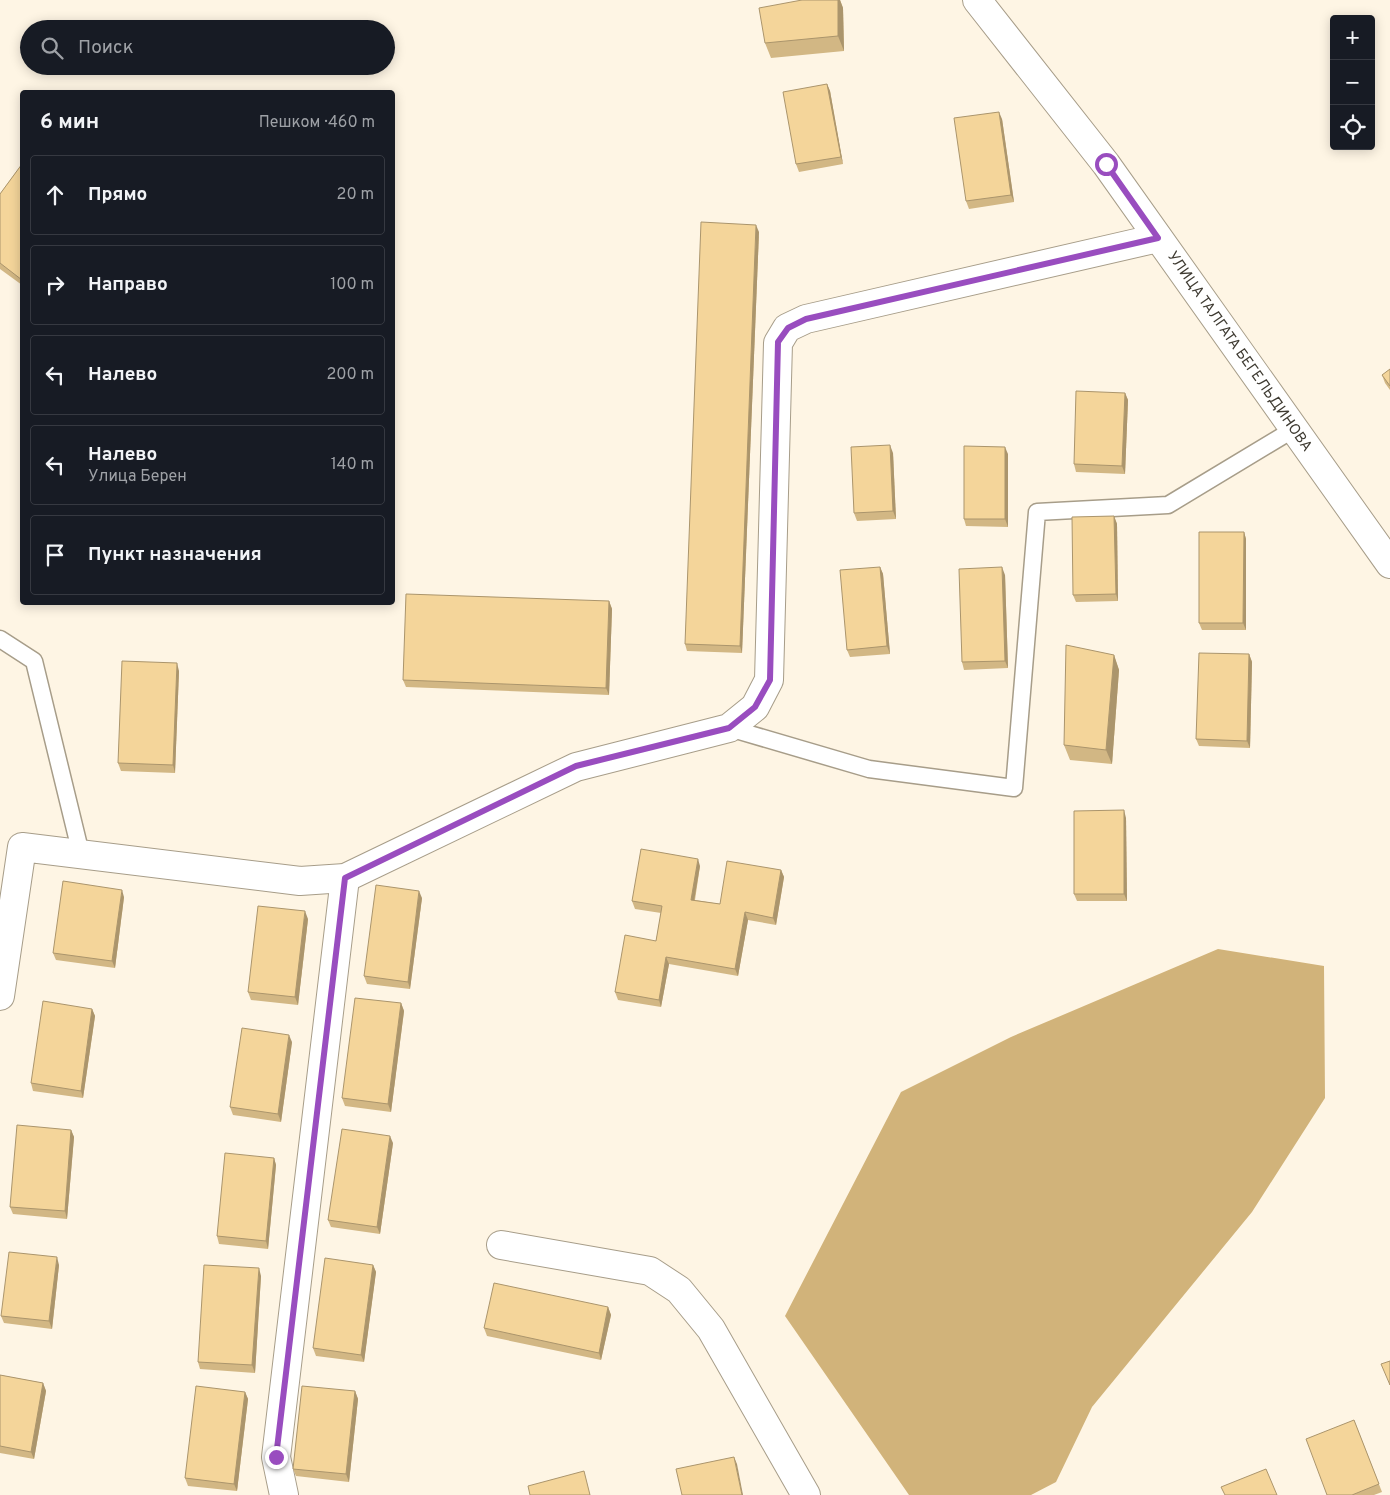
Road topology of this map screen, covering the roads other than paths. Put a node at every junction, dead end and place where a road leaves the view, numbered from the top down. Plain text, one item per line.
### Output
1 (977, 0) edge
2 (1158, 238) junction
3 (1294, 429) junction
4 (1390, 564) edge
5 (0, 639) edge
6 (729, 728) junction
7 (81, 854) junction
8 (345, 878) junction
9 (0, 996) edge
10 (501, 1245) dead end
11 (284, 1495) edge
12 (806, 1495) edge

1 - 2 street, УЛИЦА ТАЛГАТА БЕГЕЛЬДИНОВА
2 - 3 street, УЛИЦА ТАЛГАТА БЕГЕЛЬДИНОВА
2 - 6 street
3 - 4 street, УЛИЦА ТАЛГАТА БЕГЕЛЬДИНОВА
3 - 6 lane
5 - 7 lane
6 - 8 street
7 - 8 street
7 - 9 street
8 - 11 street
10 - 12 street

